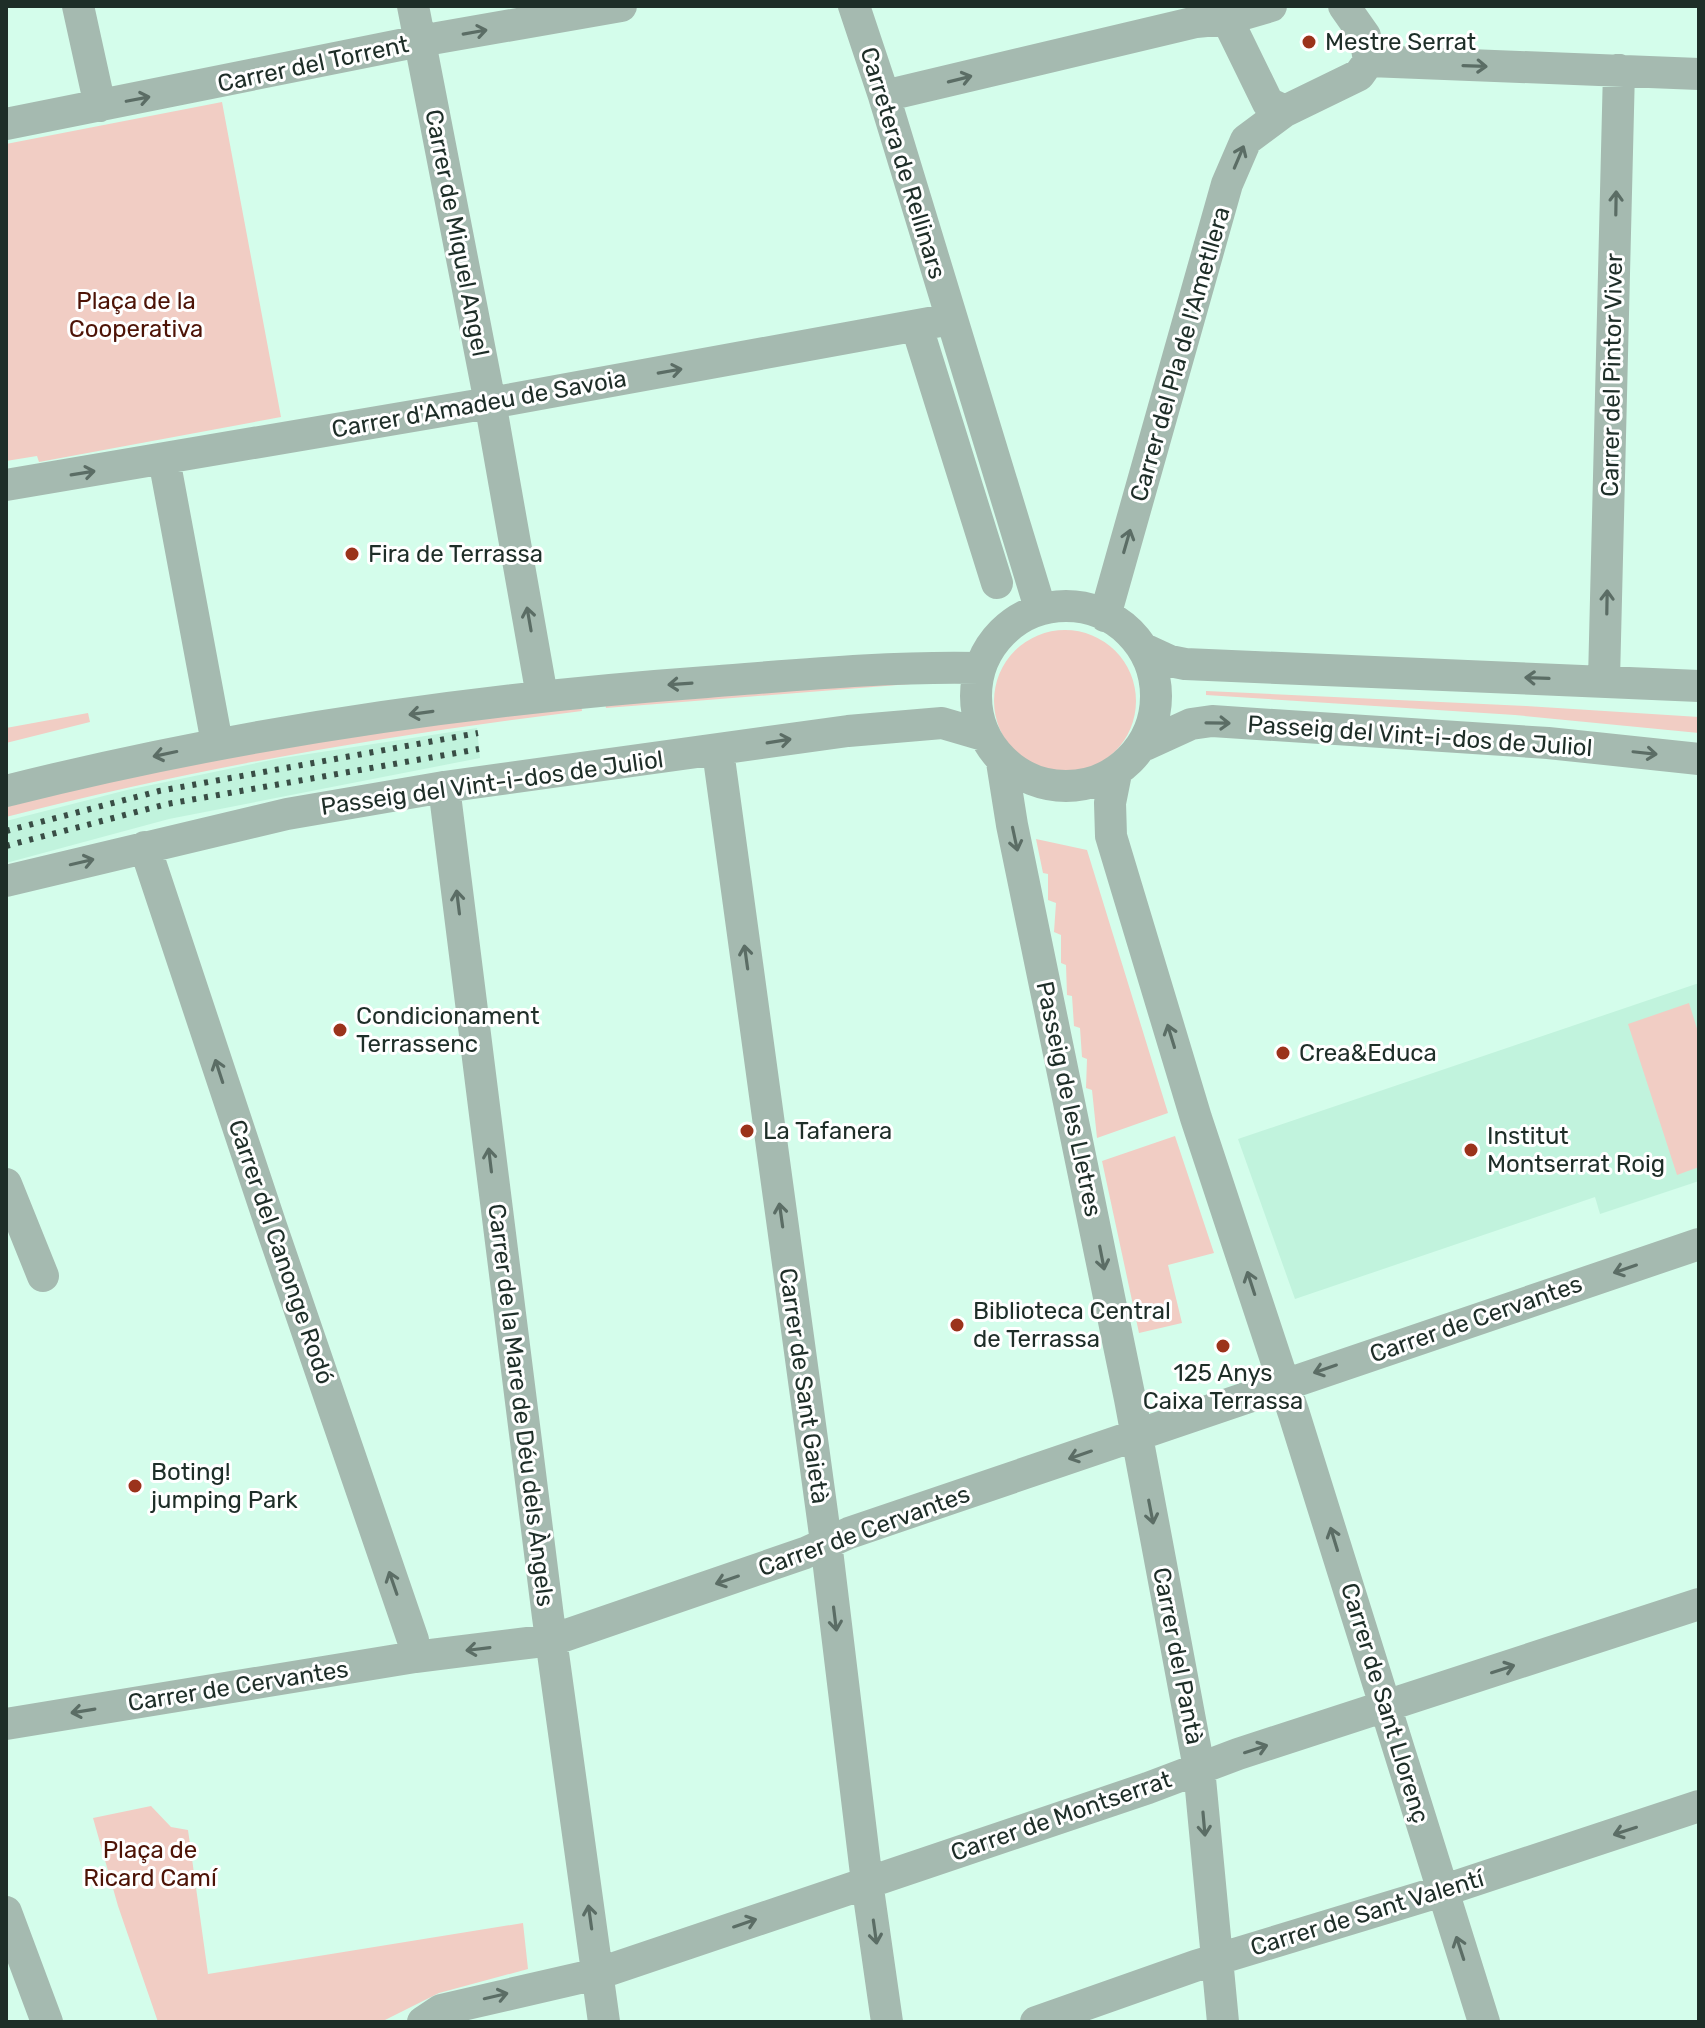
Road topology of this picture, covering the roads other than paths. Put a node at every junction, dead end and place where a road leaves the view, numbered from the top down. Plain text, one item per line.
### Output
1 (78, 6) edge
2 (413, 6) edge
3 (621, 6) edge
4 (854, 6) edge
5 (1271, 6) edge
6 (1344, 6) edge
7 (1227, 19) junction
8 (420, 41) junction
9 (1369, 61) junction
10 (1619, 70) junction
11 (1699, 74) edge
12 (884, 96) junction
13 (100, 106) junction
14 (1285, 111) junction
15 (6, 124) edge
16 (951, 319) junction
17 (917, 327) junction
18 (928, 363) junction
19 (489, 401) junction
20 (164, 459) junction
21 (6, 485) edge
22 (997, 583) dead end
23 (1040, 608) junction
24 (1105, 616) junction
25 (1144, 649) junction
26 (980, 668) junction
27 (1604, 680) junction
28 (1699, 686) edge
29 (542, 696) junction
30 (983, 735) junction
31 (217, 743) junction
32 (1145, 745) junction
33 (718, 751) junction
34 (1699, 759) edge
35 (1002, 762) junction
36 (1116, 773) junction
37 (444, 787) junction
38 (6, 791) edge
39 (145, 847) junction
40 (6, 881) edge
41 (6, 1184) edge
42 (1699, 1244) edge
43 (43, 1276) dead end
44 (1285, 1384) junction
45 (1137, 1436) junction
46 (826, 1542) junction
47 (1699, 1604) edge
48 (552, 1640) junction
49 (415, 1657) junction
50 (1387, 1707) junction
51 (6, 1724) edge
52 (1199, 1768) junction
53 (1699, 1806) edge
54 (867, 1882) junction
55 (1442, 1891) junction
56 (6, 1912) edge
57 (1218, 1960) junction
58 (597, 1974) junction
59 (47, 2022) edge
60 (423, 2022) edge
61 (604, 2022) edge
62 (887, 2022) edge
63 (1036, 2022) edge
64 (1223, 2022) edge
65 (1484, 2022) edge

1 - 13 street
2 - 8 street, Carrer de Miquel Angel
8 -> 3 street, Carrer del Torrent
4 - 12 street, Carretera de Rellinars
5 - 7 street
6 - 9 street
12 -> 7 street
7 - 14 street
13 -> 8 street, Carrer del Torrent
8 - 19 street, Carrer de Miquel Angel
9 -> 10 street
9 - 14 street, Carrer del Pla de l'Ametllera
10 - 11 street
27 -> 10 street, Carrer del Pintor Viver
12 - 16 street, Carretera de Rellinars
13 - 15 street, Carrer del Torrent
24 -> 14 street, Carrer del Pla de l'Ametllera
16 - 17 street, Carrer d'Amadeu de Savoia
16 - 18 street
16 - 23 street, Carretera de Rellinars
17 - 18 street
19 -> 17 street, Carrer d'Amadeu de Savoia
18 - 22 street
19 - 20 street, Carrer d'Amadeu de Savoia
29 -> 19 street, Carrer de Miquel Angel
21 -> 20 street, Carrer d'Amadeu de Savoia
20 - 31 street
23 - 24 street
23 - 26 street
24 - 25 street
27 -> 25 street
25 - 32 street
26 -> 29 street
26 - 30 street
27 - 28 street
29 -> 31 street
33 -> 30 street, Passeig del Vint-i-dos de Juliol
30 - 35 street
31 -> 38 street
32 -> 34 street, Passeig del Vint-i-dos de Juliol
32 - 36 street
33 - 37 street, Passeig del Vint-i-dos de Juliol
46 -> 33 street, Carrer de Sant Gaietà
35 - 36 street
35 -> 45 street, Passeig de les Lletres
44 -> 36 street
37 - 39 street, Passeig del Vint-i-dos de Juliol
48 -> 37 street, Carrer de la Mare de Déu dels Àngels
40 -> 39 street, Passeig del Vint-i-dos de Juliol
49 -> 39 street, Carrer del Canonge Rodó
41 - 43 street
42 -> 44 street, Carrer de Cervantes
44 - 45 street, Carrer de Cervantes
50 -> 44 street, Carrer de Sant Llorenç
45 -> 46 street, Carrer de Cervantes
45 -> 52 street, Carrer del Pantà
46 -> 48 street, Carrer de Cervantes
46 -> 54 street, Carrer de Sant Gaietà
50 -> 47 street, Carrer de Montserrat
48 -> 49 street, Carrer de Cervantes
58 -> 48 street, Carrer de la Mare de Déu dels Àngels
49 -> 51 street, Carrer de Cervantes
52 -> 50 street, Carrer de Montserrat
50 - 55 street, Carrer de Sant Llorenç
52 - 54 street, Carrer de Montserrat
52 -> 57 street, Carrer del Pantà
53 -> 55 street, Carrer de Sant Valentí
58 -> 54 street, Carrer de Montserrat
54 -> 62 street, Carrer de Sant Gaietà
55 - 57 street, Carrer de Sant Valentí
65 -> 55 street, Carrer de Sant Llorenç
56 - 59 street
57 - 63 street, Carrer de Sant Valentí
57 - 64 street, Carrer del Pantà
60 -> 58 street, Carrer de Montserrat
58 - 61 street, Carrer de la Mare de Déu dels Àngels

